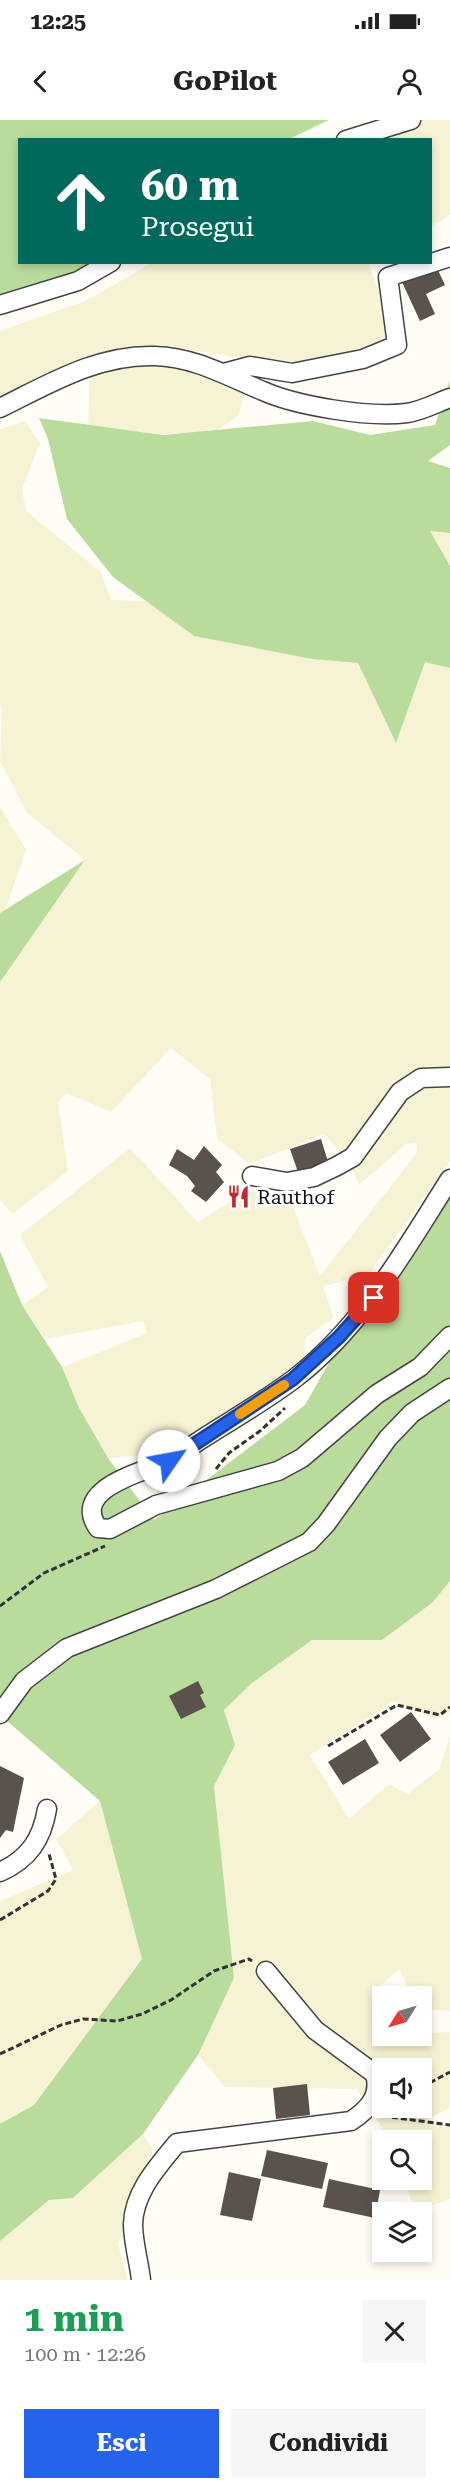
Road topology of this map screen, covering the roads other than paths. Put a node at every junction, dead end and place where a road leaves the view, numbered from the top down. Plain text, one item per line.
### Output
1 (411, 120) edge
2 (352, 138) edge
3 (450, 257) edge
4 (432, 263) edge
5 (108, 264) edge
6 (428, 264) edge
7 (0, 305) edge
8 (224, 373) junction
9 (450, 398) edge
10 (0, 408) edge
11 (450, 1077) edge
12 (252, 1176) dead end
13 (450, 1179) edge
14 (450, 1336) edge
15 (450, 1388) edge
16 (0, 1714) edge
17 (47, 1809) dead end
18 (0, 1872) edge
19 (266, 1971) road end
20 (141, 2280) edge

1 - 2 street
3 - 4 street
5 - 7 street
6 - 8 street
8 - 9 street
8 - 10 street
11 - 12 street
13 - 14 street
15 - 16 street
17 - 18 street
19 - 20 street

